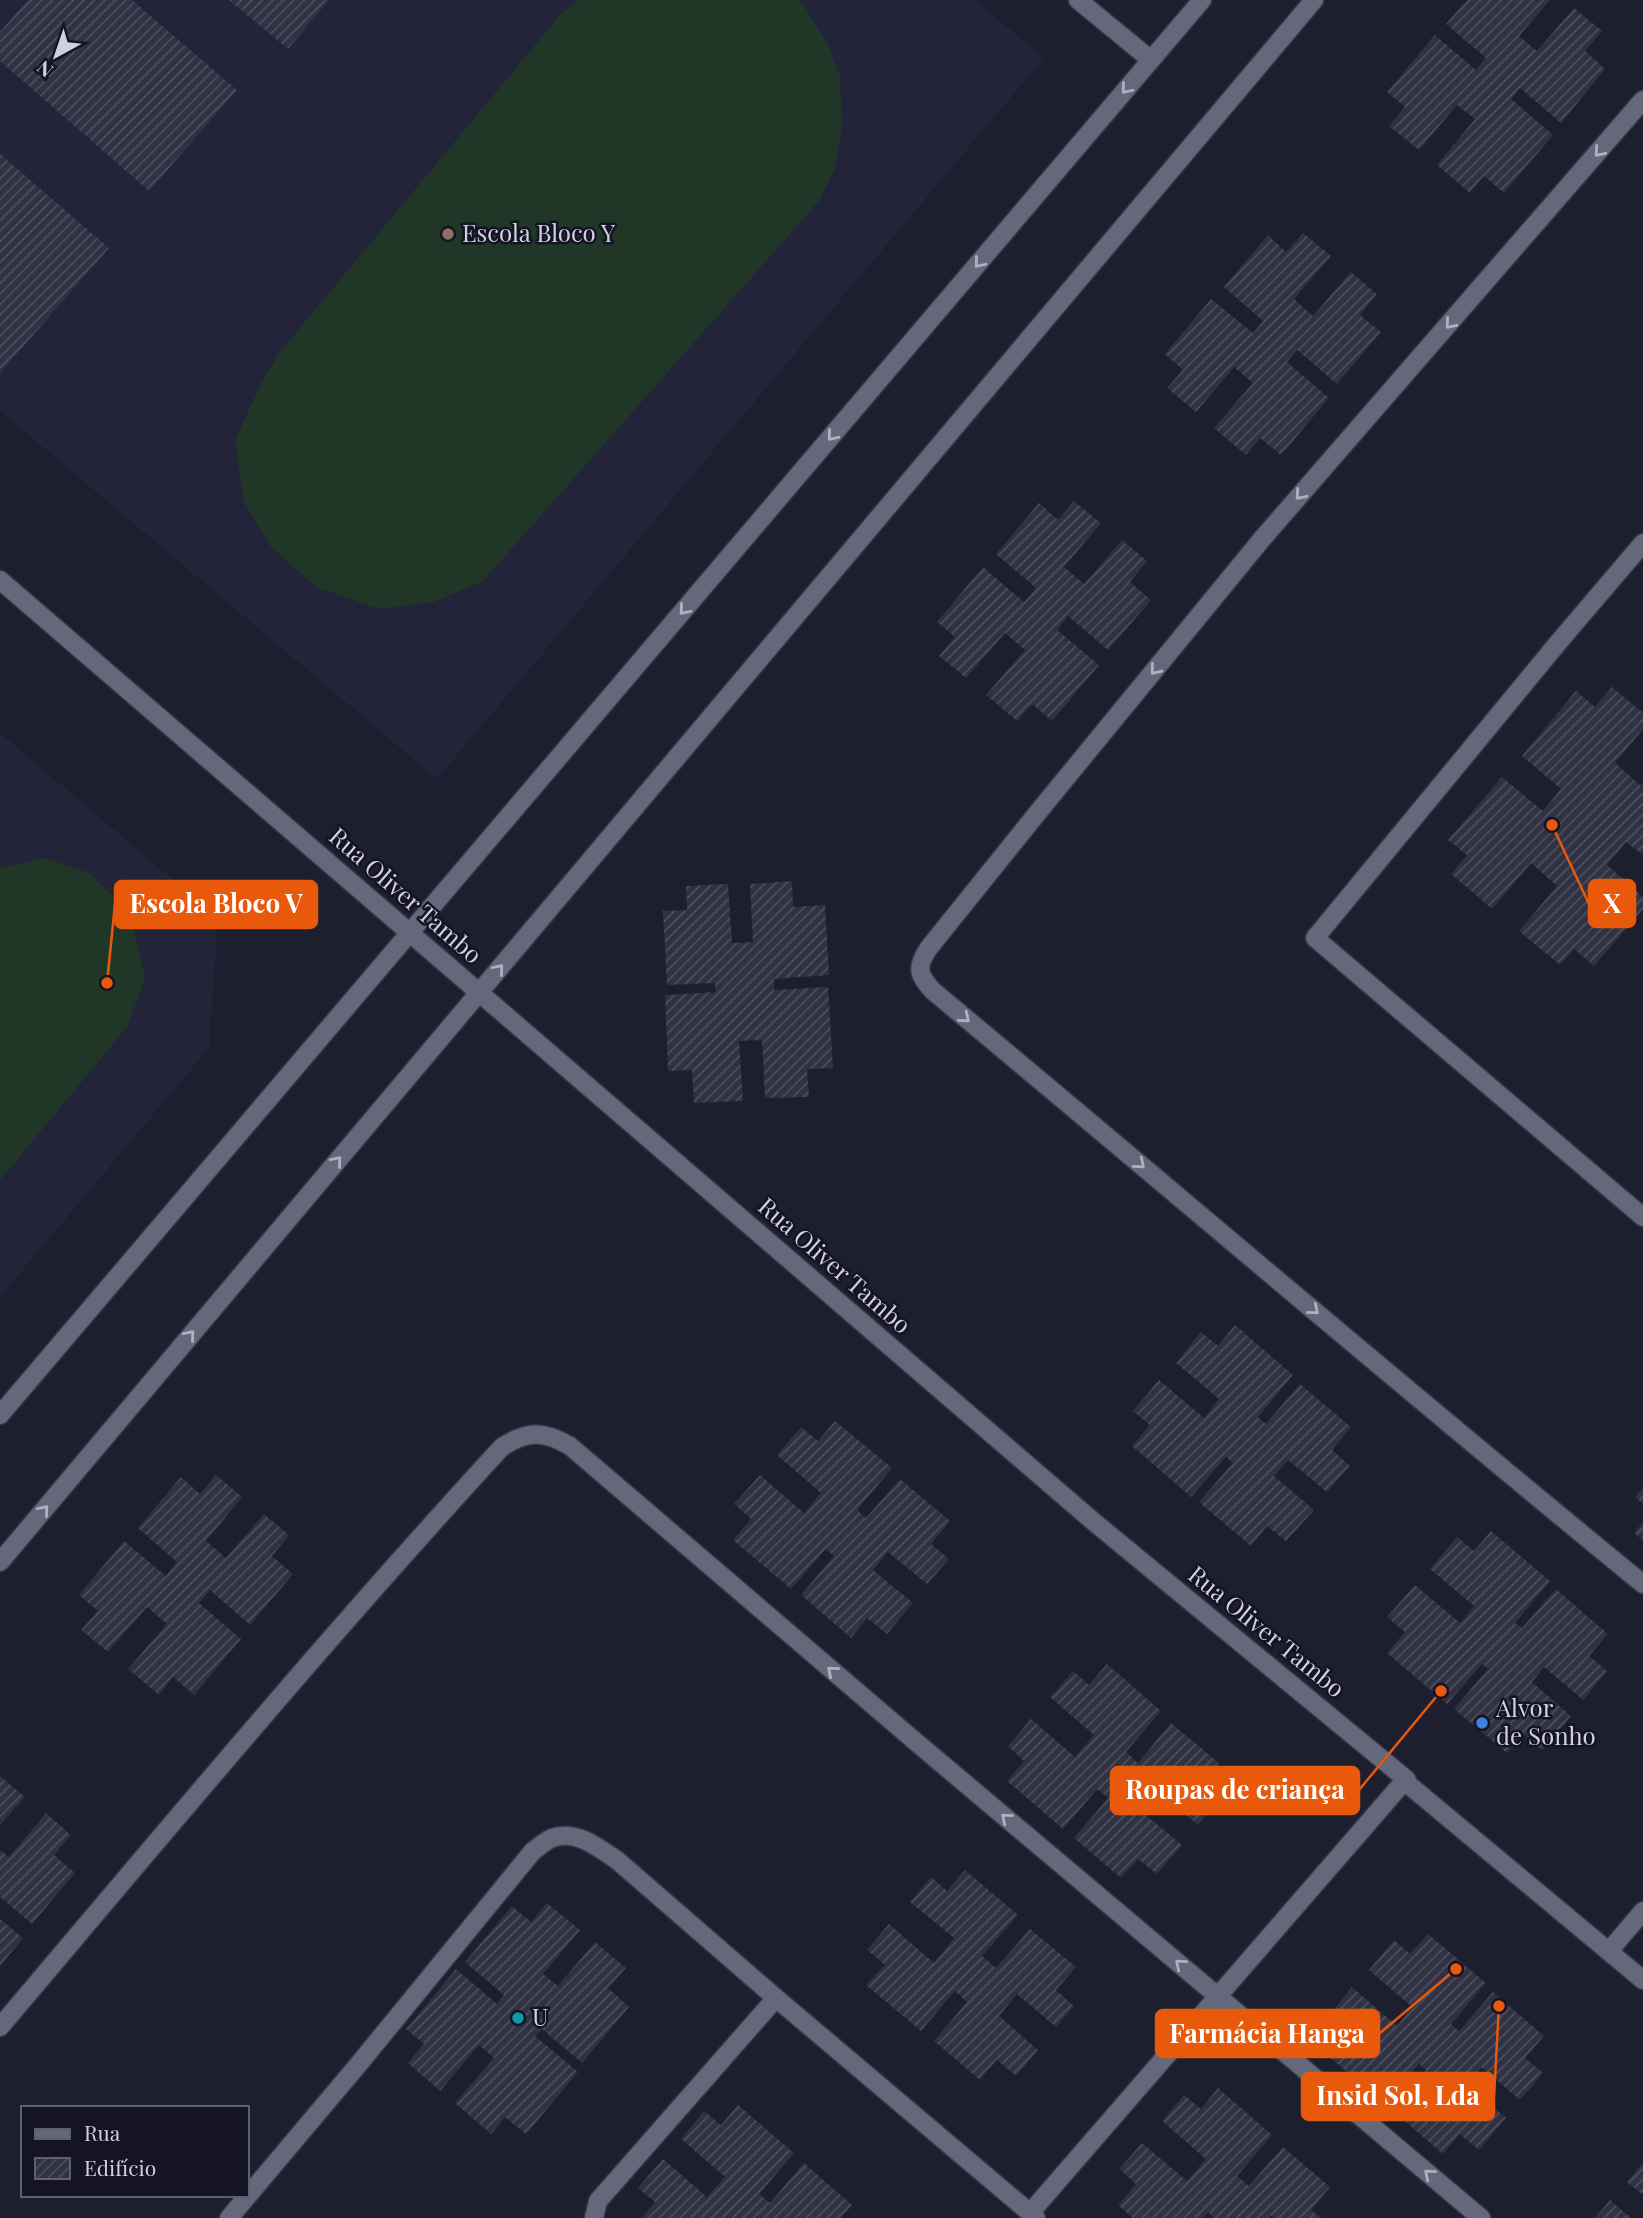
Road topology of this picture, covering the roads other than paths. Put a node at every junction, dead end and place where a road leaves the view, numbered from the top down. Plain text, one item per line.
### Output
1 (1078, 0) edge
2 (1202, 0) edge
3 (1314, 0) edge
4 (1151, 60) junction
5 (1643, 100) edge
6 (1643, 543) edge
7 (0, 580) edge
8 (410, 932) junction
9 (479, 993) junction
10 (1643, 1217) edge
11 (0, 1415) edge
12 (0, 1562) edge
13 (1643, 1584) edge
14 (1406, 1779) junction
15 (1643, 1911) edge
16 (1609, 1951) junction
17 (1643, 1980) edge
18 (1217, 1995) junction
19 (776, 1998) junction
20 (0, 2027) edge
21 (248, 2195) edge
22 (247, 2197) edge
23 (1033, 2216) edge
24 (229, 2218) edge
25 (594, 2218) edge
26 (1481, 2218) edge

1 - 4 street
2 - 4 street
9 -> 3 street
4 -> 8 street
5 -> 13 street
6 - 10 street
7 - 8 street, Rua Oliver Tambo
8 - 9 street, Rua Oliver Tambo
8 - 11 street
12 -> 9 street
9 - 14 street, Rua Oliver Tambo
14 - 16 street, Rua Oliver Tambo
14 - 18 street
15 - 16 street
16 - 17 street, Rua Oliver Tambo
18 -> 20 street
18 - 23 street
26 -> 18 street
19 - 21 street
19 - 23 street
19 - 25 street
22 - 24 street

